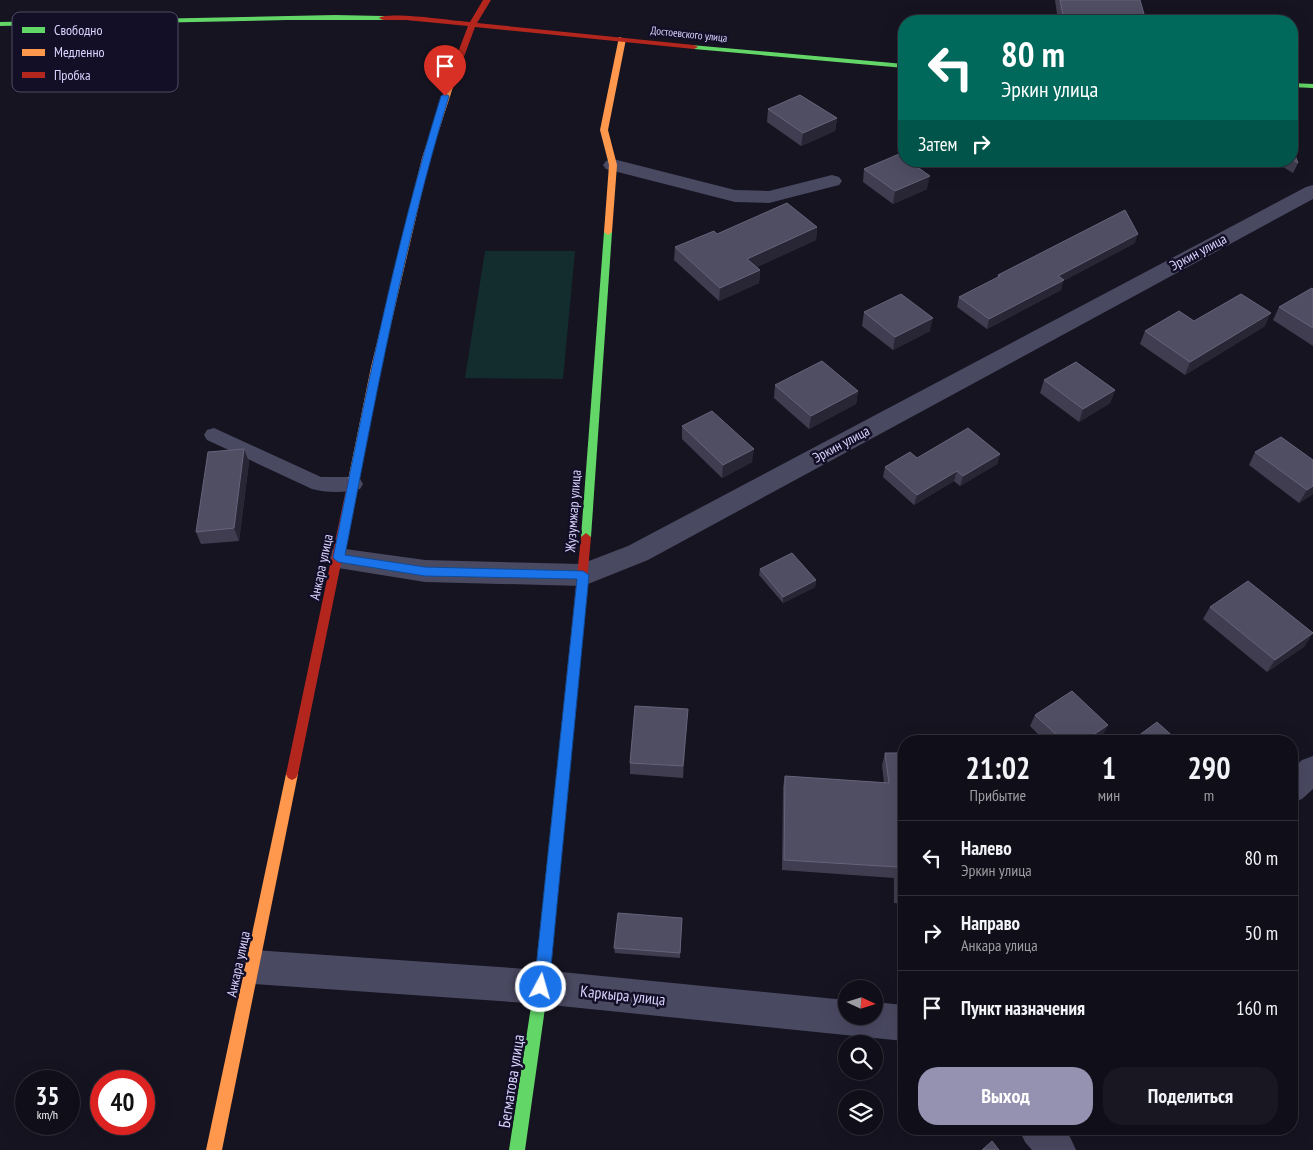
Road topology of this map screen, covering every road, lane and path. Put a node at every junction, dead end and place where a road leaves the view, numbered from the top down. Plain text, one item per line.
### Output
1 (487, 0) edge
2 (93, 8) dead end
3 (90, 12) edge
4 (178, 20) edge
5 (473, 23) junction
6 (622, 39) junction
7 (898, 65) edge
8 (1298, 85) edge
9 (1313, 86) edge
10 (613, 165) junction
11 (832, 181) dead end
12 (1313, 191) edge
13 (214, 435) dead end
14 (353, 484) junction
15 (338, 558) junction
16 (583, 575) junction
17 (1313, 770) edge
18 (1298, 783) edge
19 (253, 967) junction
20 (541, 987) junction
21 (898, 1022) edge
22 (1043, 1135) edge
23 (214, 1150) edge
24 (517, 1150) edge
25 (1057, 1150) edge

1 - 5 main road, Анкара улица
2 - 3 main road
4 - 5 main road, Достоевского улица
5 - 6 main road, Достоевского улица
5 - 14 main road, Анкара улица
6 - 7 main road, Достоевского улица
6 - 10 main road, Жузумжар улица
8 - 9 main road
10 - 11 street
10 - 16 main road, Жузумжар улица
12 - 16 street, Эркин улица
13 - 14 lane
14 - 15 main road, Анкара улица
15 - 16 street, Эркин улица
15 - 19 main road, Анкара улица
16 - 20 main road, Жузумжар улица
17 - 18 street
19 - 20 street, Каркыра улица
19 - 23 main road, Анкара улица
20 - 21 street, Каркыра улица
20 - 24 main road, Бегматова улица
22 - 25 street

